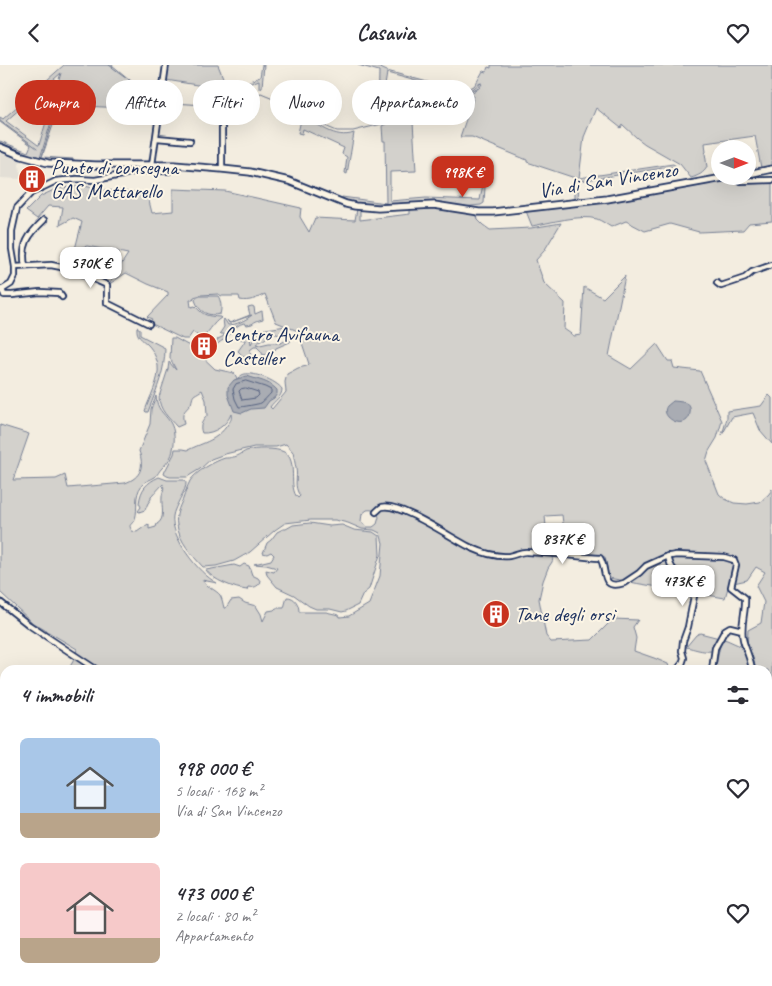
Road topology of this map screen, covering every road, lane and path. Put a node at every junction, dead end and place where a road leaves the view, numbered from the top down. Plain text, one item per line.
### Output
1 (166, 65) edge
2 (222, 128) dead end
3 (157, 138) junction
4 (190, 141) dead end
5 (0, 147) edge
6 (8, 150) junction
7 (0, 151) edge
8 (152, 165) junction
9 (167, 168) junction
10 (222, 169) junction
11 (772, 169) edge
12 (756, 172) edge
13 (711, 180) edge
14 (756, 180) edge
15 (772, 180) edge
16 (44, 220) dead end
17 (772, 265) edge
18 (25, 266) junction
19 (15, 267) junction
20 (716, 283) dead end
21 (1, 290) edge
22 (62, 297) dead end
23 (149, 324) dead end
24 (376, 512) dead end
25 (668, 556) junction
26 (0, 602) edge
27 (742, 630) junction
28 (89, 665) edge
29 (681, 665) edge
30 (713, 665) edge
31 (751, 665) edge

1 - 3 street
2 - 10 street
3 - 4 street
3 - 8 street
5 - 6 main road, Via di San Vincenzo
6 - 7 street
6 - 8 main road, Via di San Vincenzo
8 - 9 main road, Via di San Vincenzo
9 - 10 main road, Via di San Vincenzo
9 - 19 street
10 - 13 main road, Via di San Vincenzo
11 - 12 main road
14 - 15 street
16 - 18 street
17 - 20 street
18 - 19 street
18 - 23 street
19 - 21 street
21 - 22 street
24 - 25 street
25 - 27 street
25 - 29 street
26 - 28 street
27 - 30 street
27 - 31 street

